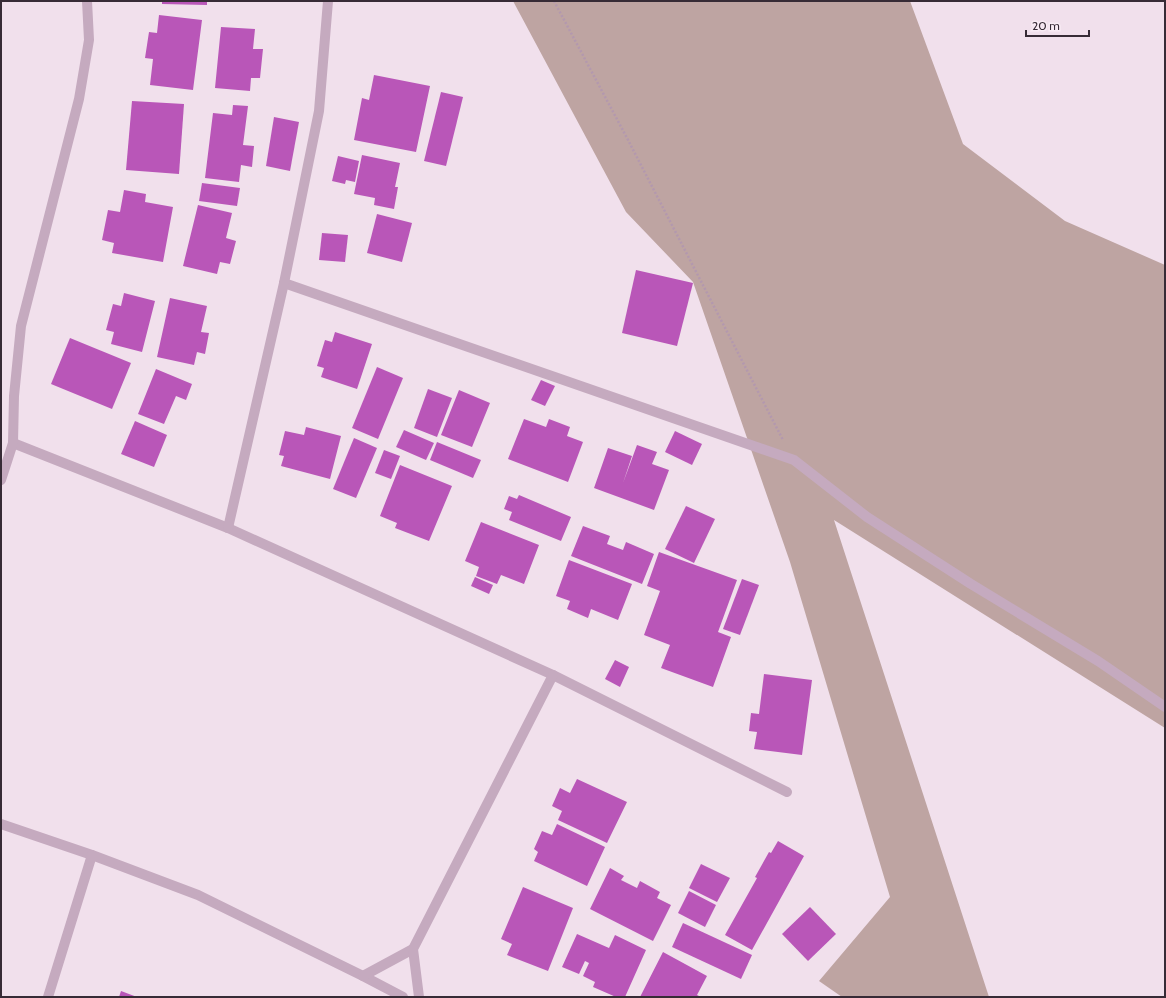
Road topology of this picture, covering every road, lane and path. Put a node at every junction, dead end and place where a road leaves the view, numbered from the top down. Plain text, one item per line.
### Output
1 (87, 1) edge
2 (328, 1) edge
3 (554, 1) edge
4 (284, 283) junction
5 (13, 443) junction
6 (794, 460) junction
7 (1, 480) edge
8 (228, 528) junction
9 (553, 675) junction
10 (1165, 707) edge
11 (787, 792) dead end
12 (1, 824) edge
13 (92, 855) junction
14 (413, 949) junction
15 (363, 976) junction
16 (48, 997) edge
17 (403, 997) edge
18 (419, 997) edge

1 - 5 street
2 - 4 street
3 - 6 path
4 - 6 street
4 - 8 street
5 - 7 street
5 - 8 street
6 - 10 street
8 - 9 street
9 - 11 street
9 - 14 street
12 - 13 street
13 - 15 street
13 - 16 street
14 - 15 street
14 - 18 street
15 - 17 street

